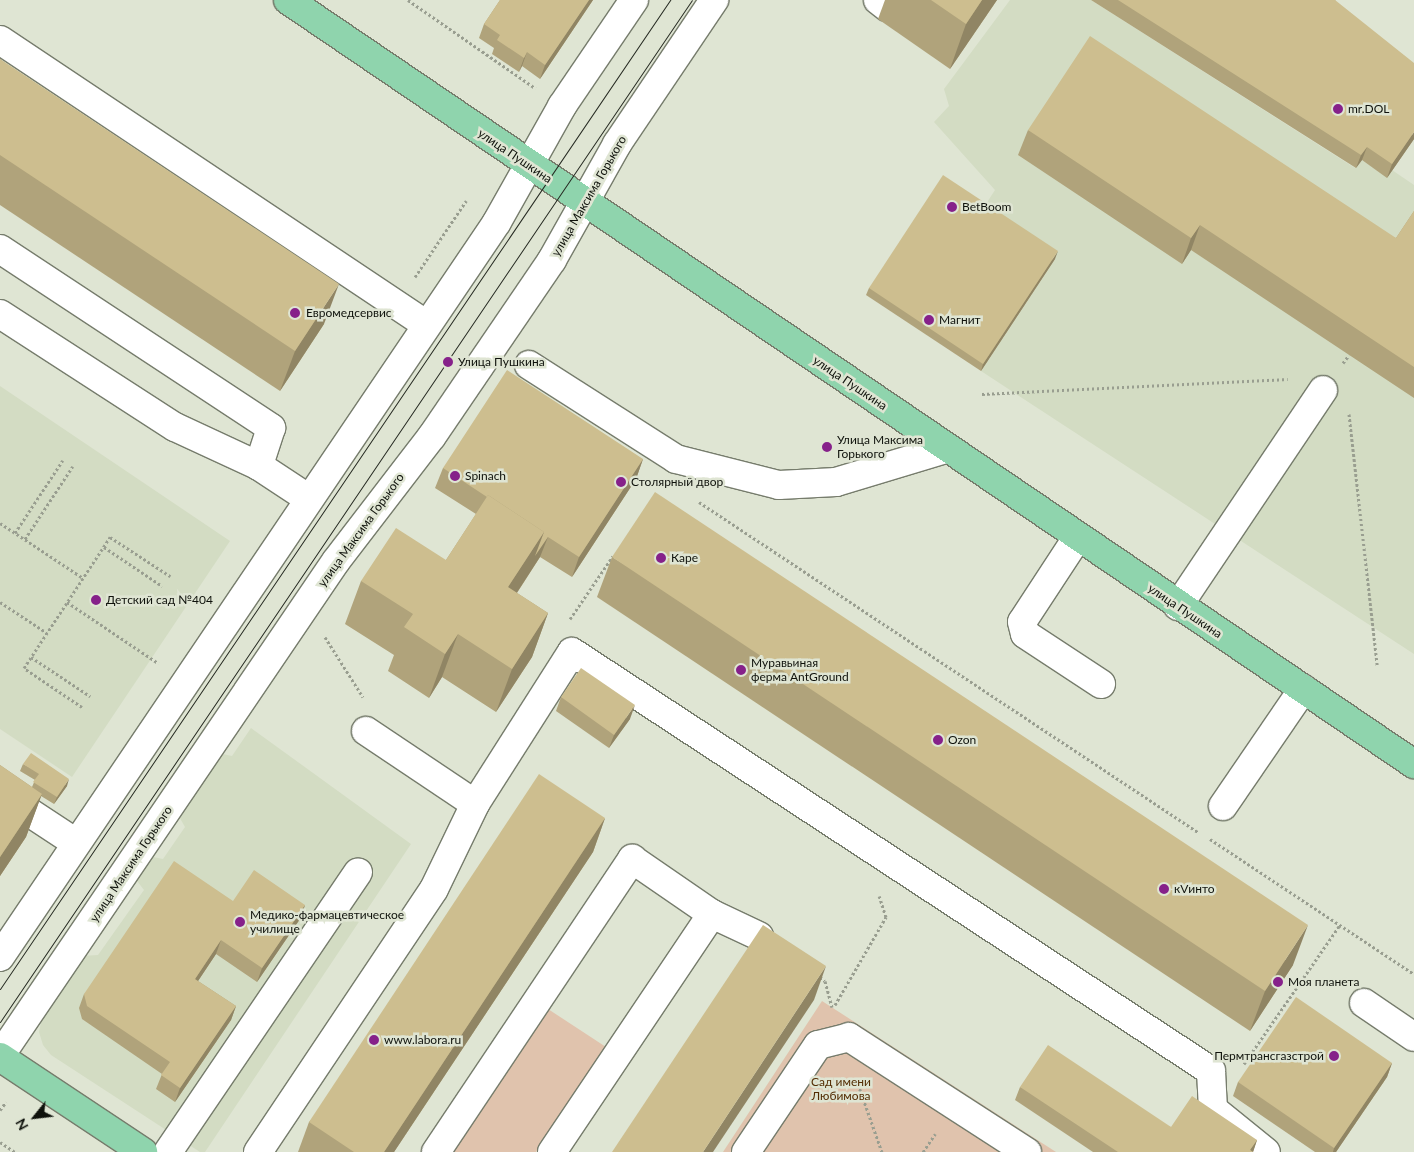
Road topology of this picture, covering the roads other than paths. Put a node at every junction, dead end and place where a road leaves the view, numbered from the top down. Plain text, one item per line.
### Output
1 (288, 0) edge
2 (634, 0) edge
3 (714, 0) edge
4 (0, 40) edge
5 (529, 165) junction
6 (585, 203) junction
7 (0, 249) edge
8 (0, 314) edge
9 (427, 325) junction
10 (529, 365) dead end
11 (1323, 390) road end
12 (946, 449) junction
13 (259, 466) junction
14 (309, 499) junction
15 (1077, 538) junction
16 (1178, 606) junction
17 (1101, 684) dead end
18 (1302, 689) junction
19 (366, 731) dead end
20 (1414, 764) edge
21 (0, 793) edge
22 (475, 804) junction
23 (1223, 806) dead end
24 (76, 843) junction
25 (358, 872) dead end
26 (712, 914) junction
27 (759, 936) edge
28 (0, 957) edge
29 (1364, 1003) dead end
30 (1414, 1038) edge
31 (0, 1056) edge
32 (143, 1152) edge
33 (168, 1152) edge
34 (258, 1152) edge
35 (436, 1152) edge
36 (552, 1152) edge
37 (746, 1152) edge
38 (1027, 1152) edge
39 (1266, 1152) edge

1 - 5 main road, улица Пушкина
2 - 5 street
3 - 6 street, улица Максима Горького
4 - 9 street
5 - 6 main road, улица Пушкина
5 - 9 street
6 - 12 main road, улица Пушкина
6 - 31 street, улица Максима Горького
7 - 13 street
8 - 13 street
9 - 14 street
10 - 12 street
11 - 16 street
12 - 15 main road, улица Пушкина
13 - 14 street
14 - 24 street
15 - 16 main road, улица Пушкина
15 - 17 street
16 - 18 main road, улица Пушкина
18 - 20 main road, улица Пушкина
18 - 23 street
19 - 22 street
21 - 24 street
22 - 34 street
22 - 39 street
24 - 28 street
25 - 33 street
26 - 27 street
26 - 35 street
26 - 36 street
29 - 30 street
31 - 32 main road
37 - 38 street

